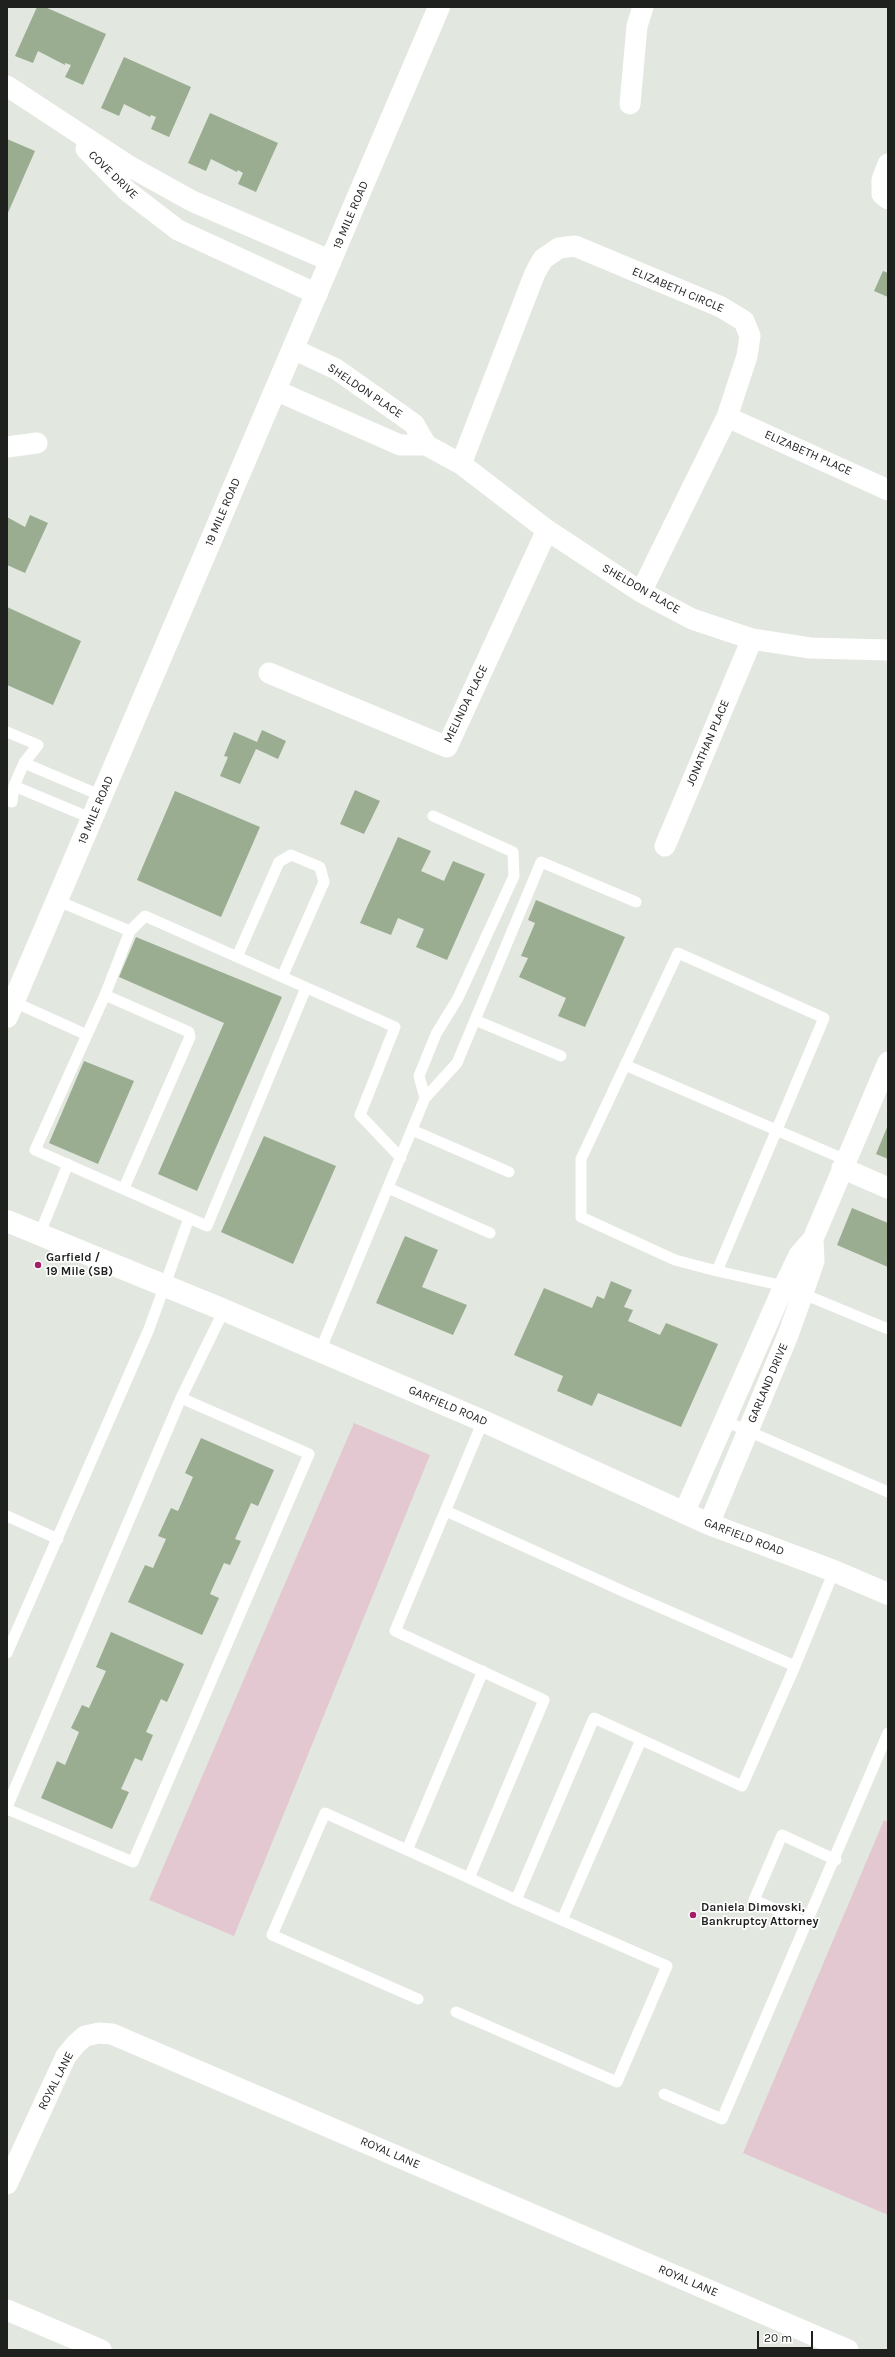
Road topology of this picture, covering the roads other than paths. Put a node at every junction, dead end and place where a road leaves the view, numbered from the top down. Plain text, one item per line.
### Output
1 (439, 7) edge
2 (643, 7) edge
3 (7, 86) edge
4 (630, 104) dead end
5 (50, 116) junction
6 (888, 164) edge
7 (885, 197) edge
8 (192, 201) junction
9 (178, 230) junction
10 (331, 260) junction
11 (317, 294) junction
12 (293, 349) junction
13 (275, 390) junction
14 (727, 417) junction
15 (37, 443) dead end
16 (426, 445) junction
17 (7, 447) edge
18 (461, 464) junction
19 (888, 490) edge
20 (547, 530) junction
21 (641, 592) junction
22 (752, 639) junction
23 (888, 650) edge
24 (269, 672) dead end
25 (7, 732) edge
26 (24, 763) junction
27 (14, 786) junction
28 (102, 796) junction
29 (7, 799) edge
30 (434, 816) dead end
31 (93, 820) junction
32 (665, 846) dead end
33 (58, 901) junction
34 (636, 902) dead end
35 (130, 931) junction
36 (237, 957) junction
37 (282, 977) junction
38 (306, 988) junction
39 (105, 995) junction
40 (10, 1010) edge
41 (475, 1020) junction
42 (87, 1035) junction
43 (561, 1056) dead end
44 (888, 1062) edge
45 (625, 1065) junction
46 (425, 1098) junction
47 (412, 1130) junction
48 (776, 1130) junction
49 (401, 1158) junction
50 (68, 1164) junction
51 (844, 1164) junction
52 (509, 1172) dead end
53 (124, 1188) junction
54 (388, 1188) junction
55 (888, 1188) edge
56 (189, 1218) junction
57 (7, 1221) edge
58 (40, 1233) junction
59 (490, 1233) dead end
60 (813, 1239) junction
61 (717, 1271) junction
62 (163, 1284) junction
63 (784, 1286) junction
64 (803, 1293) junction
65 (224, 1310) junction
66 (888, 1329) edge
67 (320, 1351) junction
68 (181, 1398) junction
69 (483, 1421) junction
70 (725, 1421) junction
71 (747, 1430) junction
72 (888, 1492) edge
73 (446, 1511) junction
74 (684, 1513) junction
75 (7, 1516) edge
76 (709, 1524) junction
77 (58, 1539) junction
78 (834, 1571) junction
79 (888, 1594) edge
80 (7, 1653) edge
81 (795, 1666) junction
82 (483, 1671) junction
83 (888, 1733) edge
84 (641, 1740) junction
85 (7, 1808) edge
86 (408, 1850) junction
87 (836, 1860) junction
88 (469, 1878) junction
89 (516, 1900) junction
90 (562, 1920) junction
91 (807, 1923) junction
92 (418, 1999) dead end
93 (456, 2012) dead end
94 (664, 2094) dead end
95 (7, 2184) edge
96 (7, 2310) edge
97 (101, 2350) edge
98 (848, 2350) edge

1 - 10 street, 19 MILE ROAD
2 - 4 street
3 - 5 street, COVE DRIVE
5 - 8 street, COVE DRIVE
5 - 9 street, COVE DRIVE
6 - 7 street
8 - 9 street
8 - 10 street, COVE DRIVE
9 - 11 street, COVE DRIVE
10 - 11 street, 19 MILE ROAD
11 - 12 street, 19 MILE ROAD
12 - 13 street, 19 MILE ROAD
12 - 16 street, SHELDON PLACE
13 - 16 street, SHELDON PLACE
13 - 28 street, 19 MILE ROAD
14 - 18 street, ELIZABETH CIRCLE
14 - 19 street, ELIZABETH PLACE
14 - 21 street, ELIZABETH CIRCLE
15 - 17 street
16 - 18 street, SHELDON PLACE
18 - 20 street, SHELDON PLACE
20 - 21 street, SHELDON PLACE
20 - 24 street, MELINDA PLACE
21 - 22 street, SHELDON PLACE
22 - 23 street, SHELDON PLACE
22 - 32 street, JONATHAN PLACE
25 - 26 lane
26 - 27 lane
26 - 28 lane
27 - 29 lane
27 - 31 lane
28 - 31 street, 19 MILE ROAD
30 - 46 lane
31 - 33 street, 19 MILE ROAD
33 - 35 lane
33 - 40 street, 19 MILE ROAD
34 - 41 lane
35 - 36 lane
35 - 39 lane
36 - 37 lane
36 - 37 lane
37 - 38 lane
38 - 49 lane
38 - 56 lane
39 - 42 lane
39 - 53 lane
40 - 42 lane
41 - 43 lane
41 - 46 lane
42 - 50 lane
44 - 51 street, GARLAND DRIVE
45 - 48 lane
45 - 48 lane
45 - 61 lane
46 - 47 lane
47 - 49 lane
47 - 52 lane
48 - 51 lane
48 - 61 lane
49 - 54 lane
50 - 53 lane
50 - 58 lane
51 - 55 street
51 - 60 street, GARLAND DRIVE
53 - 56 lane
54 - 59 lane
54 - 67 lane
56 - 62 lane
57 - 58 street, GARFIELD ROAD
58 - 62 street, GARFIELD ROAD
60 - 63 street, GARLAND DRIVE
60 - 64 street, GARLAND DRIVE
61 - 63 lane
62 - 65 street, GARFIELD ROAD
62 - 77 lane
63 - 64 lane
63 - 70 street, GARLAND DRIVE
64 - 66 lane
64 - 71 street, GARLAND DRIVE
65 - 67 street, GARFIELD ROAD
65 - 68 lane
67 - 69 street, GARFIELD ROAD
68 - 85 lane
68 - 85 lane
69 - 73 lane
69 - 74 street, GARFIELD ROAD
70 - 71 lane
70 - 74 street, GARLAND DRIVE
71 - 72 lane
71 - 76 street, GARLAND DRIVE
73 - 81 lane
73 - 82 lane
74 - 76 street, GARFIELD ROAD
75 - 77 lane
76 - 78 street, GARFIELD ROAD
77 - 80 lane
78 - 79 street, GARFIELD ROAD
78 - 81 lane
81 - 84 lane
82 - 86 lane
82 - 88 lane
83 - 87 lane
84 - 89 lane
84 - 90 lane
86 - 88 lane
86 - 92 lane
87 - 91 lane
87 - 91 lane
88 - 89 lane
89 - 90 lane
90 - 93 lane
91 - 94 lane
95 - 98 street, ROYAL LANE
96 - 97 street

